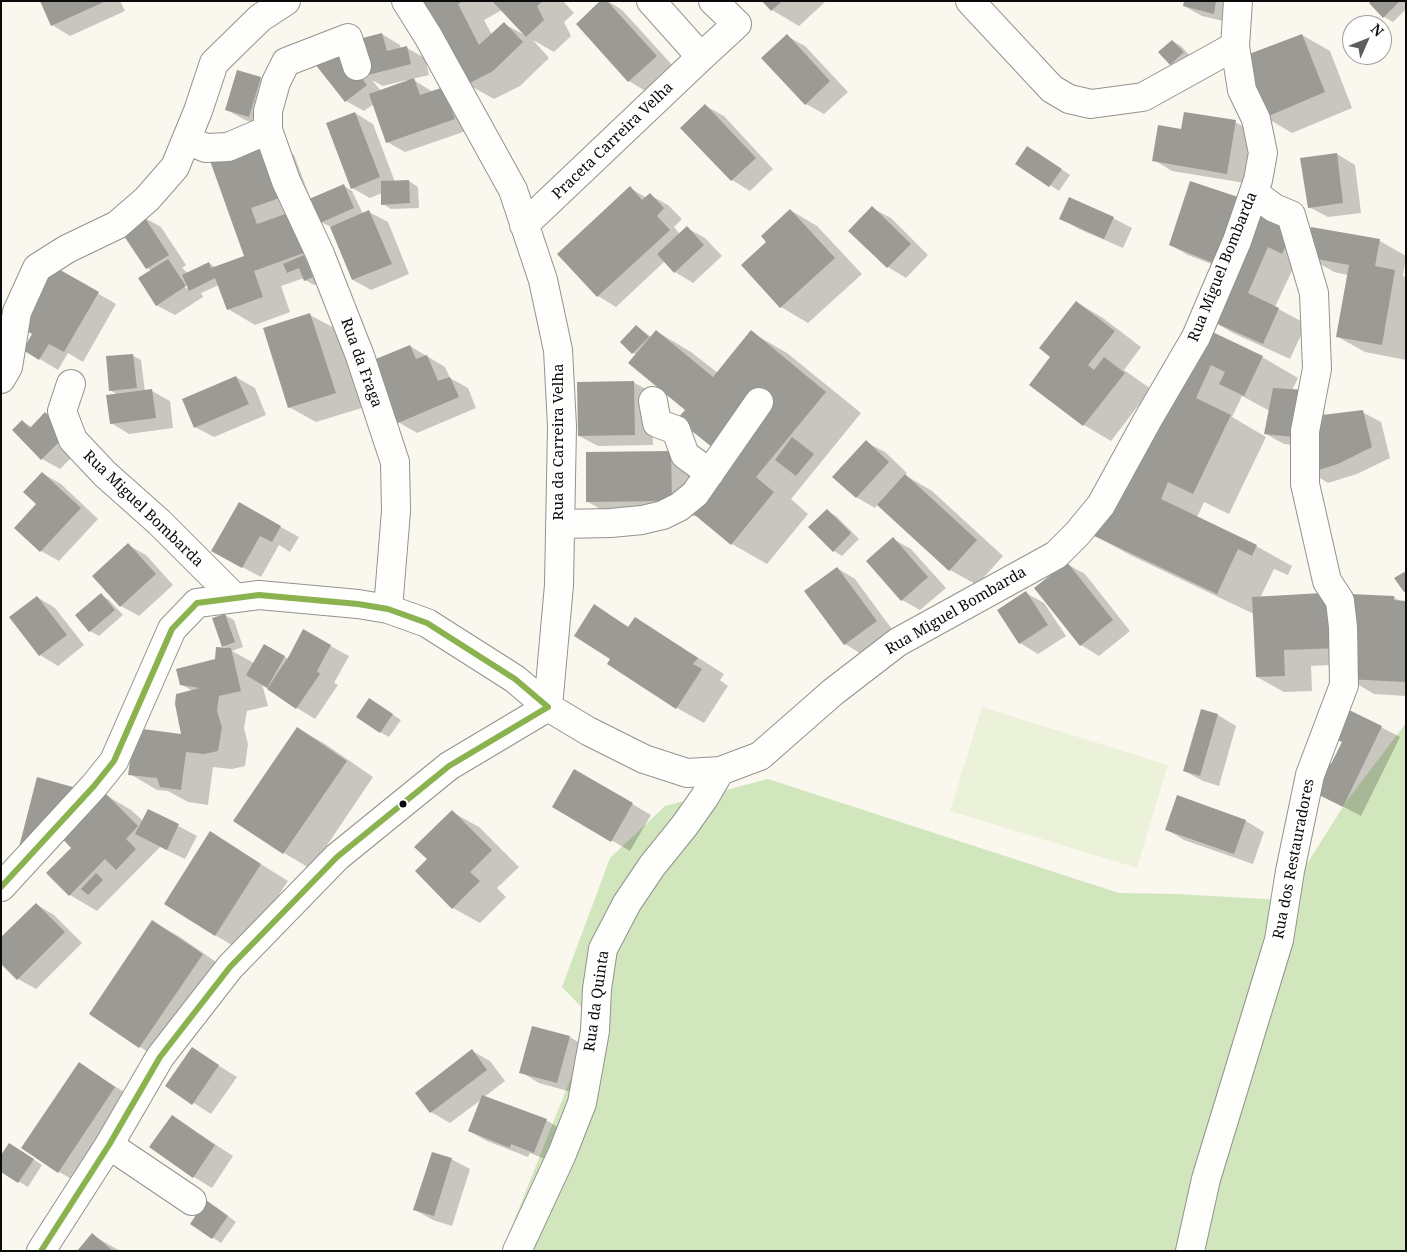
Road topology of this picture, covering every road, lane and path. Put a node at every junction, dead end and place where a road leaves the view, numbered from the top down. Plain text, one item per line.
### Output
1 (286, 1) edge
2 (406, 1) edge
3 (651, 1) edge
4 (713, 1) edge
5 (970, 1) edge
6 (1238, 1) edge
7 (1235, 46) junction
8 (701, 57) junction
9 (357, 66) dead end
10 (268, 130) junction
11 (186, 140) junction
12 (1254, 192) junction
13 (524, 225) junction
14 (1, 379) edge
15 (71, 384) dead end
16 (653, 402) dead end
17 (759, 402) dead end
18 (710, 472) junction
19 (560, 524) junction
20 (235, 598) junction
21 (388, 609) junction
22 (548, 707) junction
23 (720, 771) junction
24 (1, 887) edge
25 (108, 1144) junction
26 (192, 1201) dead end
27 (41, 1251) edge
28 (516, 1251) edge
29 (1190, 1251) edge

1 - 11 street
2 - 13 street, Rua da Carreira Velha
3 - 8 street
4 - 8 street, Praceta Carreira Velha
5 - 7 street
6 - 7 street, Rua Miguel Bombarda
7 - 12 street, Rua Miguel Bombarda
8 - 13 street, Praceta Carreira Velha
9 - 10 street, Rua da Fraga
10 - 11 street
10 - 21 street, Rua da Fraga
11 - 14 street
12 - 23 street, Rua Miguel Bombarda
12 - 29 street, Rua dos Restauradores
13 - 19 street, Rua da Carreira Velha
15 - 20 street, Rua Miguel Bombarda
16 - 18 street
17 - 18 street
18 - 19 street
19 - 22 street, Rua da Carreira Velha
20 - 21 street, Rua Miguel Bombarda
20 - 24 street, Rua Miguel Bombarda
21 - 22 street, Rua Miguel Bombarda
22 - 23 street, Rua Miguel Bombarda
22 - 25 street
23 - 28 street, Rua da Quinta
25 - 26 street
25 - 27 street

